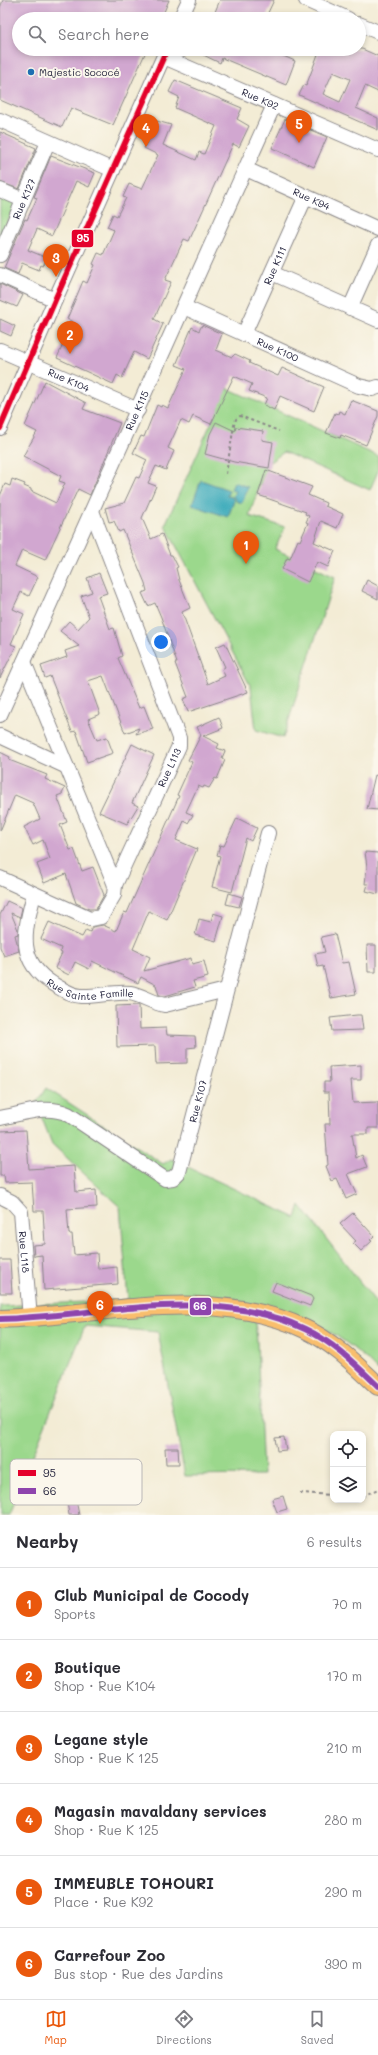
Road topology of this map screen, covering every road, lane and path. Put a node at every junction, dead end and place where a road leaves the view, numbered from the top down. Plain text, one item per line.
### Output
1 (189, 0) edge
2 (306, 0) edge
3 (183, 12) edge
4 (333, 12) edge
5 (366, 27) edge
6 (378, 32) edge
7 (164, 56) edge
8 (171, 56) edge
9 (274, 105) junction
10 (0, 120) edge
11 (48, 142) junction
12 (378, 150) edge
13 (246, 169) junction
14 (113, 170) junction
15 (0, 190) edge
16 (306, 196) junction
17 (24, 200) junction
18 (378, 229) edge
19 (378, 245) edge
20 (0, 255) edge
21 (272, 273) junction
22 (0, 275) edge
23 (55, 300) junction
24 (184, 307) junction
25 (350, 308) junction
26 (378, 320) edge
27 (244, 334) junction
28 (0, 350) edge
29 (28, 363) junction
30 (375, 388) edge
31 (138, 410) junction
32 (0, 428) edge
33 (279, 431) dead end
34 (226, 474) dead end
35 (92, 511) junction
36 (24, 662) junction
37 (0, 715) edge
38 (0, 736) edge
39 (67, 767) junction
40 (268, 833) dead end
41 (0, 878) edge
42 (115, 885) junction
43 (34, 894) junction
44 (226, 990) junction
45 (0, 1118) edge
46 (0, 1196) edge
47 (30, 1318) junction
48 (0, 1319) edge
49 (378, 1386) edge
50 (378, 1488) edge
51 (300, 1493) dead end
52 (366, 1494) edge
53 (330, 1495) edge

1 - 3 street
2 - 4 street
5 - 6 street
7 - 14 street
8 - 9 street, Rue K92
9 - 12 street, Rue K92
9 - 13 street, Rue K115
10 - 11 street
11 - 14 street
11 - 17 street, Rue K127
13 - 16 street, Rue K94
13 - 24 street, Rue K115
14 - 23 street
15 - 17 street
16 - 18 street, Rue K94
16 - 21 street, Rue K111
17 - 20 street, Rue K127
19 - 25 street
21 - 25 street
21 - 27 street, Rue K111
22 - 23 street
23 - 29 street
24 - 27 street, Rue K100
24 - 31 street, Rue K115
25 - 26 street
27 - 30 street, Rue K100
28 - 29 street, Rue K104
29 - 31 street, Rue K104
29 - 32 street
31 - 35 street, Rue K115
33 - 34 path
35 - 36 street, Rue K115
35 - 42 street, Rue L113
36 - 37 street, Rue K115
36 - 39 street
38 - 39 street
39 - 42 street
40 - 44 street, Rue K107
41 - 43 street, Rue L113
42 - 43 street, Rue L113
43 - 44 street, Rue Sainte Famille
44 - 45 street, Rue K107
46 - 47 street, Rue L118
47 - 48 main road
47 - 49 main road
50 - 52 path
51 - 53 path

